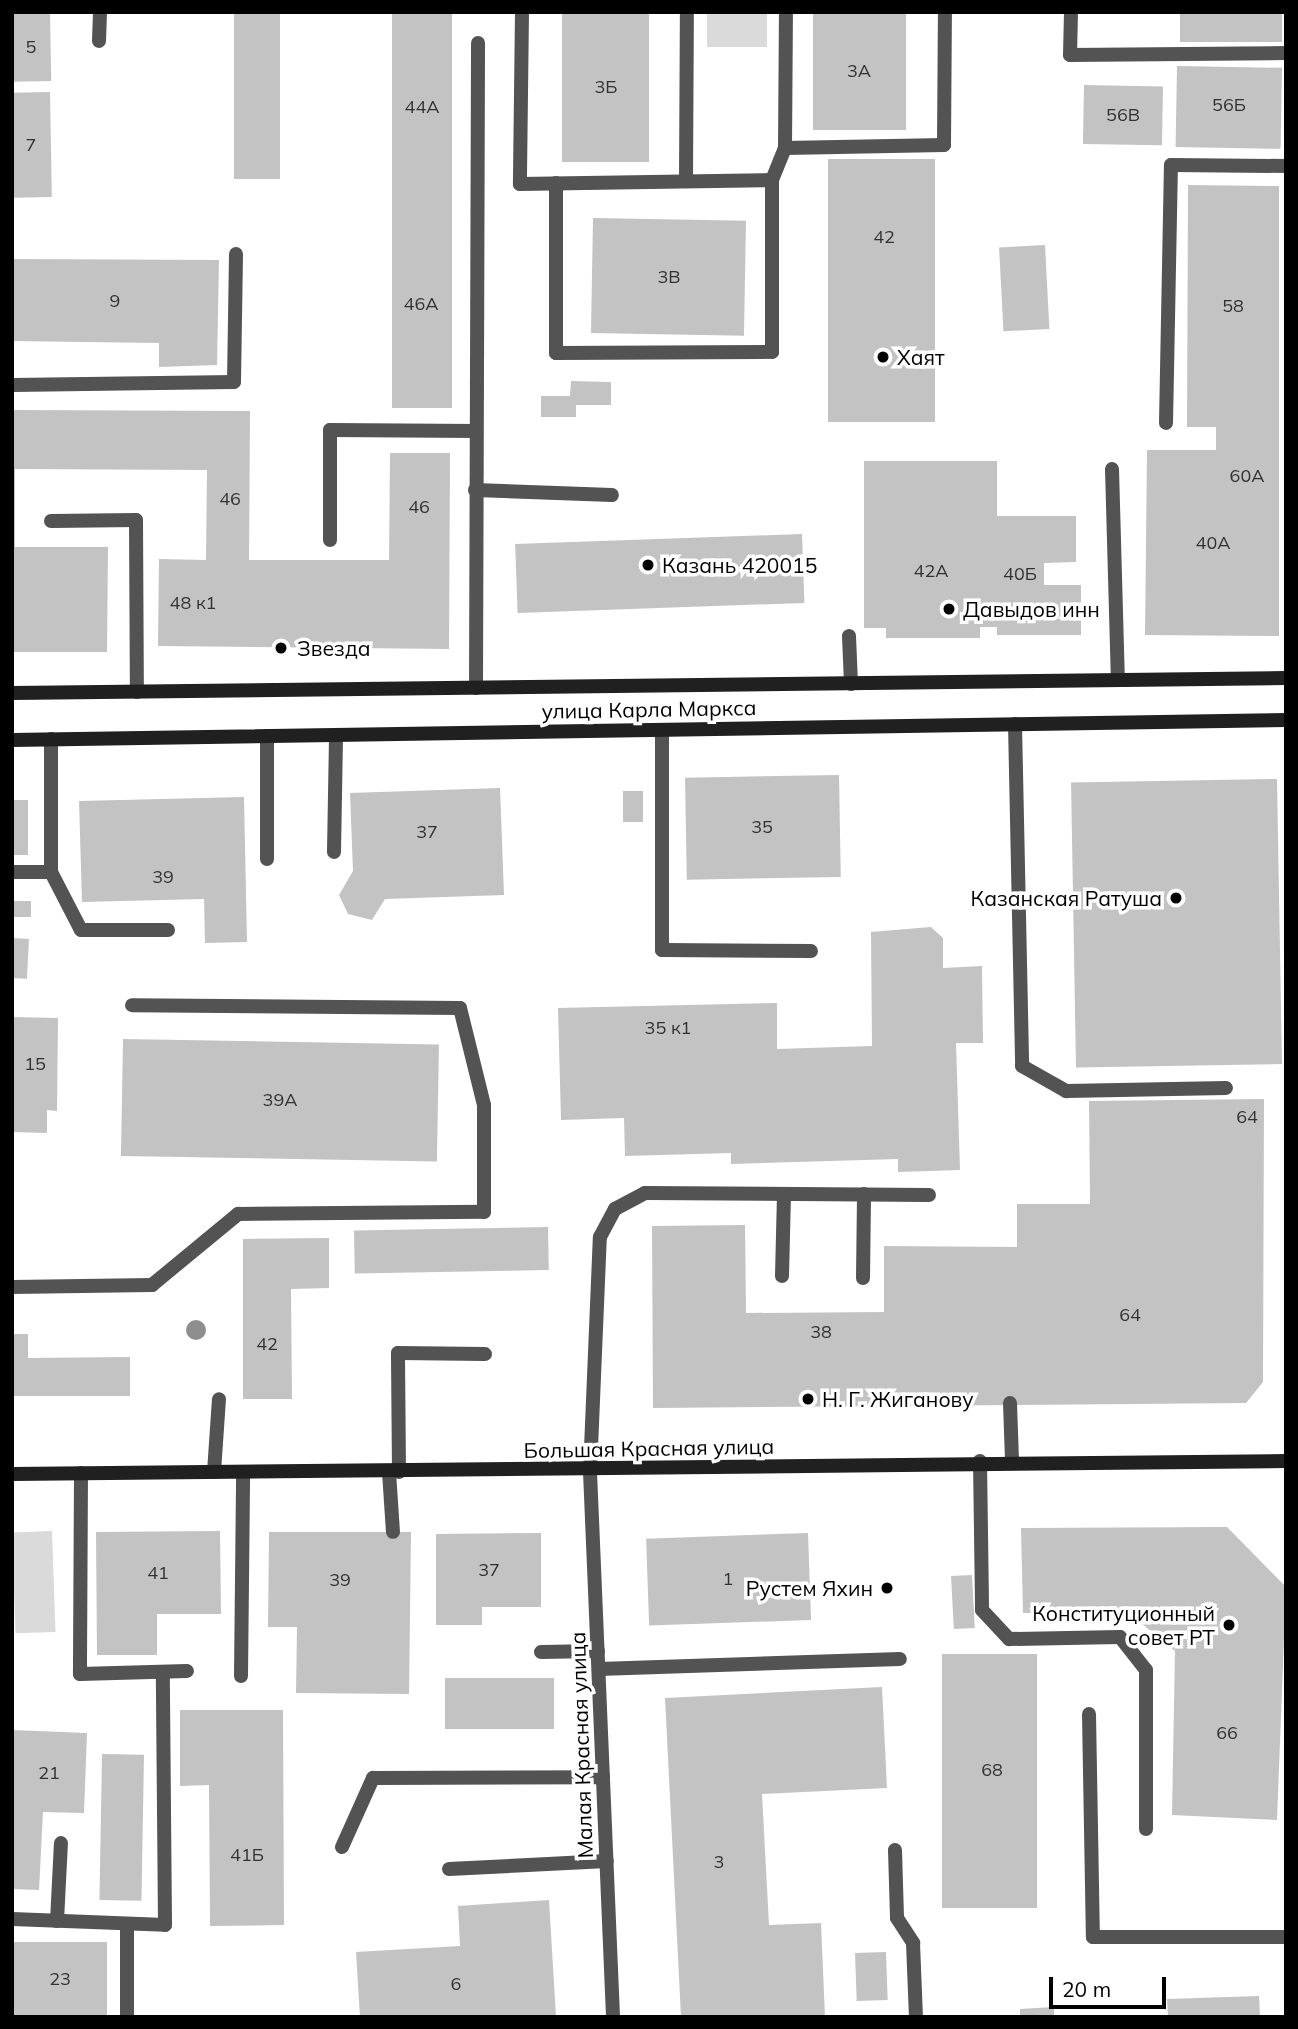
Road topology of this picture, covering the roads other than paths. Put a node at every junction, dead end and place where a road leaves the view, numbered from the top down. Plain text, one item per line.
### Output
1 (100, 12) edge
2 (522, 12) edge
3 (687, 12) edge
4 (786, 12) edge
5 (945, 12) edge
6 (1071, 12) edge
7 (99, 41) dead end
8 (478, 43) dead end
9 (1286, 53) edge
10 (785, 148) junction
11 (1286, 166) edge
12 (772, 180) junction
13 (686, 181) junction
14 (556, 183) junction
15 (236, 254) dead end
16 (12, 385) edge
17 (1166, 423) dead end
18 (476, 431) junction
19 (1112, 469) dead end
20 (475, 490) junction
21 (612, 495) dead end
22 (51, 521) dead end
23 (330, 540) dead end
24 (849, 636) dead end
25 (1286, 678) edge
26 (1118, 680) junction
27 (852, 684) junction
28 (476, 688) junction
29 (137, 692) junction
30 (12, 693) edge
31 (1286, 720) edge
32 (1015, 724) junction
33 (662, 730) junction
34 (336, 735) junction
35 (267, 736) junction
36 (51, 739) junction
37 (12, 740) edge
38 (334, 852) dead end
39 (267, 859) dead end
40 (12, 872) edge
41 (51, 872) junction
42 (168, 930) dead end
43 (811, 951) dead end
44 (132, 1005) dead end
45 (1226, 1088) dead end
46 (783, 1194) junction
47 (864, 1194) junction
48 (929, 1195) dead end
49 (782, 1276) dead end
50 (863, 1278) dead end
51 (12, 1287) edge
52 (485, 1354) dead end
53 (219, 1399) dead end
54 (1010, 1403) dead end
55 (980, 1461) junction
56 (1012, 1461) junction
57 (1286, 1461) edge
58 (214, 1472) junction
59 (394, 1472) junction
60 (590, 1472) junction
61 (243, 1473) junction
62 (12, 1474) edge
63 (80, 1474) junction
64 (393, 1532) dead end
65 (598, 1651) junction
66 (541, 1652) dead end
67 (900, 1659) dead end
68 (599, 1669) junction
69 (187, 1671) dead end
70 (163, 1672) junction
71 (241, 1676) dead end
72 (1089, 1714) dead end
73 (603, 1777) junction
74 (1146, 1829) dead end
75 (61, 1843) dead end
76 (342, 1847) dead end
77 (895, 1850) dead end
78 (607, 1861) junction
79 (449, 1869) dead end
80 (12, 1919) edge
81 (57, 1922) junction
82 (127, 1925) junction
83 (1286, 1937) edge
84 (127, 2017) edge
85 (613, 2017) edge
86 (916, 2017) edge

1 - 7 street
2 - 14 street
3 - 13 street
4 - 10 street
5 - 10 street
6 - 9 street
8 - 18 street
10 - 12 street
11 - 17 street
12 - 13 street
12 - 14 street
13 - 14 street
15 - 16 street
18 - 20 street
18 - 23 street
19 - 26 street
20 - 21 street
20 - 28 street
22 - 29 street
24 - 27 street
25 - 26 main road, улица Карла Маркса
26 - 27 main road, улица Карла Маркса
27 - 28 main road, улица Карла Маркса
28 - 29 main road, улица Карла Маркса
29 - 30 main road, улица Карла Маркса
31 - 32 main road, улица Карла Маркса
32 - 33 main road, улица Карла Маркса
32 - 45 street
33 - 34 main road, улица Карла Маркса
33 - 43 street
34 - 35 main road, улица Карла Маркса
34 - 38 street
35 - 36 main road, улица Карла Маркса
35 - 39 street
36 - 37 main road, улица Карла Маркса
36 - 41 street
40 - 41 street
41 - 42 street
44 - 51 street
46 - 47 street, Малая Красная улица
46 - 49 street
46 - 60 street, Малая Красная улица
47 - 48 street, Малая Красная улица
47 - 50 street
52 - 59 street
53 - 58 street
54 - 56 street
55 - 56 main road, Большая Красная улица
55 - 60 main road, Большая Красная улица
55 - 74 street
56 - 57 main road, Большая Красная улица
58 - 61 main road, Большая Красная улица
58 - 63 main road, Большая Красная улица
59 - 60 main road, Большая Красная улица
59 - 61 main road, Большая Красная улица
59 - 64 street
60 - 65 street, Малая Красная улица
61 - 71 street
62 - 63 main road, Большая Красная улица
63 - 70 street
65 - 66 street
65 - 68 street, Малая Красная улица
67 - 68 street
68 - 73 street, Малая Красная улица
69 - 70 street
70 - 82 street
72 - 83 street
73 - 76 street
73 - 78 street, Малая Красная улица
75 - 81 street
77 - 86 street
78 - 79 street
78 - 85 street, Малая Красная улица
80 - 81 street
81 - 82 street
82 - 84 street

